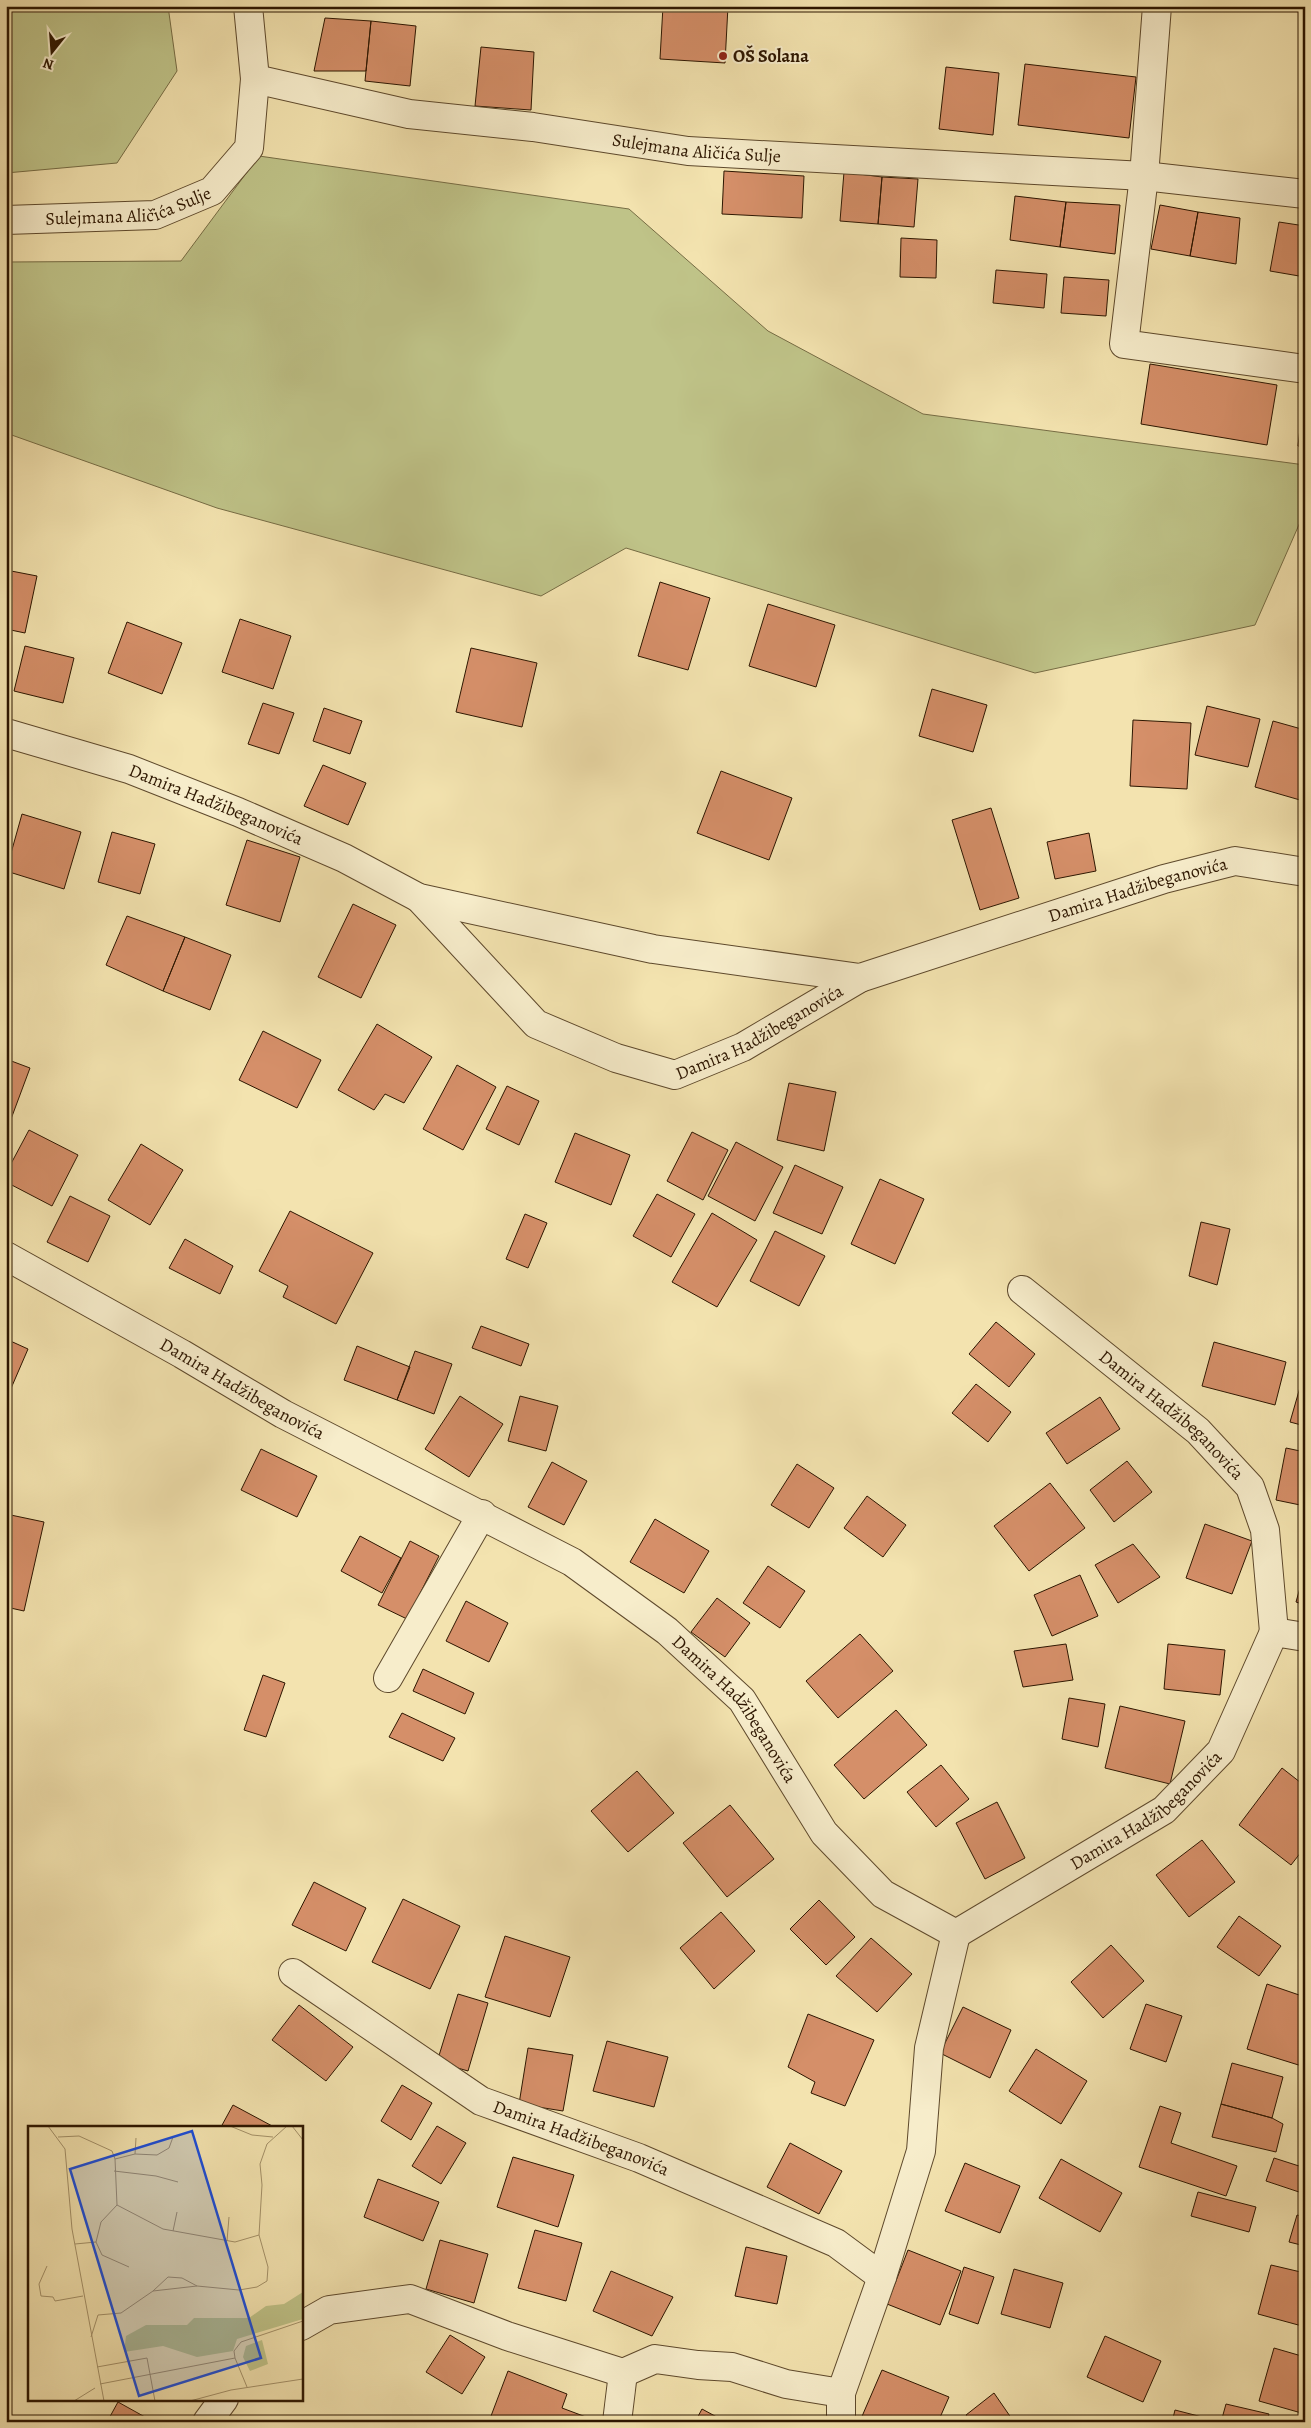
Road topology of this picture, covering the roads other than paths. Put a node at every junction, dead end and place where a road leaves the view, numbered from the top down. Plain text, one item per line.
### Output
1 (248, 6) edge
2 (1156, 6) edge
3 (255, 78) junction
4 (1144, 176) junction
5 (1305, 194) edge
6 (6, 220) edge
7 (1305, 368) edge
8 (6, 733) edge
9 (1305, 872) edge
10 (419, 898) junction
11 (860, 978) junction
12 (6, 1256) edge
13 (1022, 1290) dead end
14 (482, 1514) junction
15 (1274, 1632) junction
16 (1305, 1637) edge
17 (388, 1678) dead end
18 (956, 1934) junction
19 (293, 1973) dead end
20 (882, 2277) junction
21 (302, 2325) edge
22 (623, 2373) junction
23 (841, 2393) junction
24 (223, 2400) edge
25 (207, 2422) edge
26 (617, 2422) edge
27 (841, 2422) edge

1 - 3 street, Sulejmana Aličića Sulje
2 - 4 street
3 - 4 street, Sulejmana Aličića Sulje
3 - 6 street, Sulejmana Aličića Sulje
4 - 5 street, Sulejmana Aličića Sulje
4 - 7 street
8 - 10 street, Damira Hadžibeganovića
9 - 11 street, Damira Hadžibeganovića
10 - 11 street, Damira Hadžibeganovića
10 - 11 street, Damira Hadžibeganovića
12 - 14 street, Damira Hadžibeganovića
13 - 15 street, Damira Hadžibeganovića
14 - 17 street
14 - 18 street, Damira Hadžibeganovića
15 - 16 street
15 - 18 street, Damira Hadžibeganovića
18 - 20 street
19 - 20 street, Damira Hadžibeganovića
20 - 23 street
21 - 22 street
22 - 23 street
22 - 26 street
23 - 27 street
24 - 25 street

